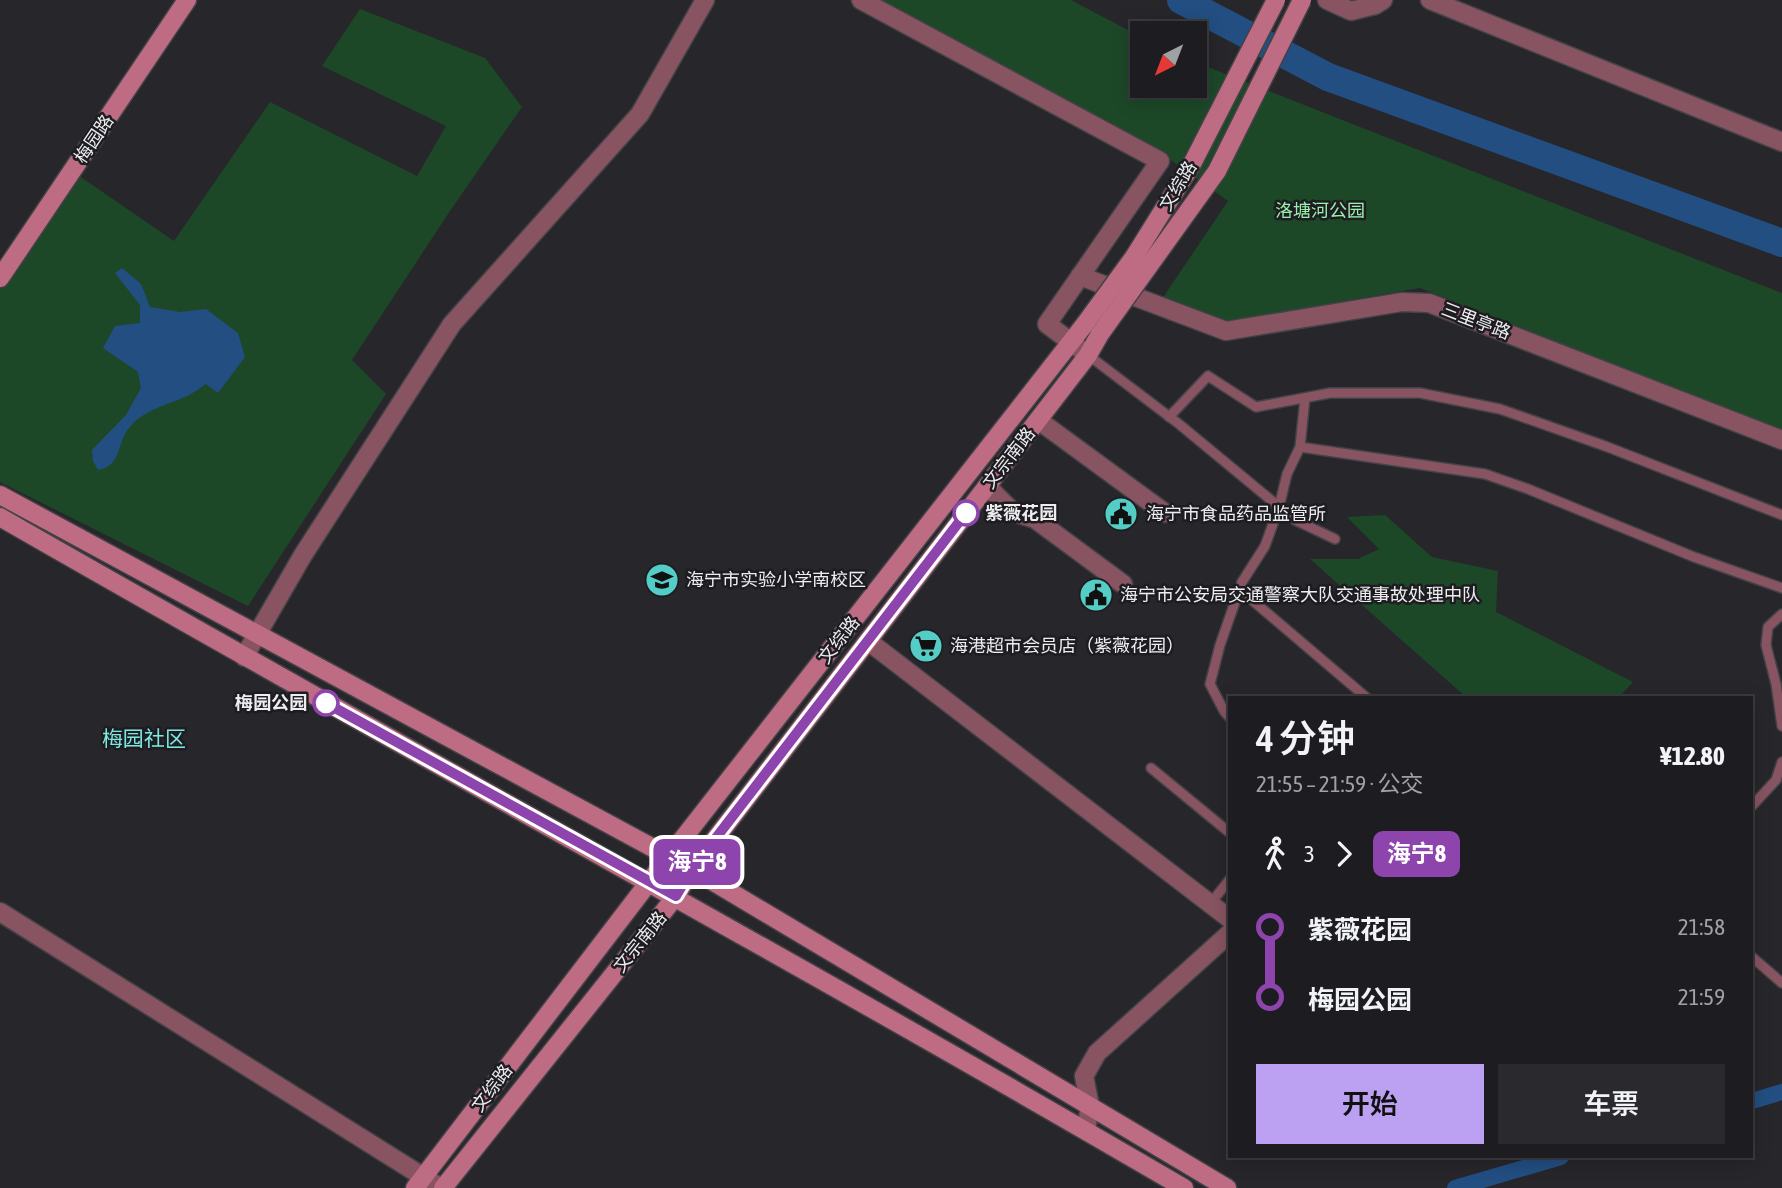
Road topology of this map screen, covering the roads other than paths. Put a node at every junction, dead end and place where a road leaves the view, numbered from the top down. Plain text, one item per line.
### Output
1 (187, 0) edge
2 (705, 0) edge
3 (861, 0) edge
4 (1276, 0) edge
5 (1301, 0) edge
6 (1326, 0) edge
7 (1383, 0) edge
8 (1430, 0) edge
9 (1782, 142) edge
10 (1080, 276) junction
11 (0, 278) edge
12 (1092, 329) junction
13 (1071, 342) junction
14 (1088, 355) junction
15 (1305, 398) junction
16 (1169, 417) junction
17 (1038, 420) junction
18 (1782, 440) edge
19 (1300, 447) junction
20 (987, 486) junction
21 (0, 495) edge
22 (1279, 507) junction
23 (1165, 513) dead end
24 (1782, 515) edge
25 (0, 517) edge
26 (1335, 539) dead end
27 (1123, 584) dead end
28 (1782, 588) edge
29 (1239, 589) junction
30 (1782, 614) edge
31 (259, 635) junction
32 (868, 641) junction
33 (244, 657) junction
34 (1365, 696) edge
35 (1228, 716) edge
36 (1782, 726) edge
37 (1782, 762) edge
38 (1151, 768) dead end
39 (1753, 805) edge
40 (1228, 831) edge
41 (670, 857) junction
42 (692, 869) junction
43 (649, 882) junction
44 (1228, 882) edge
45 (676, 896) junction
46 (1211, 902) junction
47 (0, 912) edge
48 (1228, 917) edge
49 (1228, 935) edge
50 (1753, 958) edge
51 (1782, 983) edge
52 (1090, 1106) junction
53 (1086, 1130) junction
54 (419, 1183) edge
55 (442, 1188) edge
56 (1184, 1188) edge
57 (1227, 1188) edge

1 - 11 main road, 梅园路
2 - 31 street
3 - 10 street
4 - 12 main road, 文综路, bridge
5 - 12 main road, 文宗南路, bridge
6 - 7 street
8 - 9 street
10 - 13 street
10 - 18 street, 三里亭路
12 - 13 main road, 文综路
12 - 14 main road, 文宗南路
13 - 14 street
13 - 41 main road, 文综路
14 - 16 lane
14 - 17 main road, 文宗南路
15 - 16 lane
15 - 19 lane
15 - 24 lane
16 - 22 lane
17 - 20 main road, 文宗南路
17 - 23 street
19 - 22 lane
19 - 28 lane
20 - 27 street
20 - 32 main road, 文宗南路
21 - 31 main road
22 - 26 lane
22 - 29 lane
25 - 33 main road
29 - 34 lane
29 - 35 lane
30 - 36 lane
31 - 33 street
31 - 41 main road
32 - 42 main road, 文宗南路
32 - 46 street
33 - 43 main road
37 - 39 lane
38 - 40 lane
41 - 42 main road
41 - 43 main road, 文综路
42 - 45 main road, 文宗南路
42 - 52 main road
43 - 45 main road
43 - 54 main road, 文综路
44 - 46 lane
45 - 53 main road
45 - 55 main road, 文宗南路
46 - 48 street
47 - 54 street
49 - 52 street
50 - 51 lane
52 - 53 street
52 - 57 main road
53 - 56 main road
54 - 55 street

